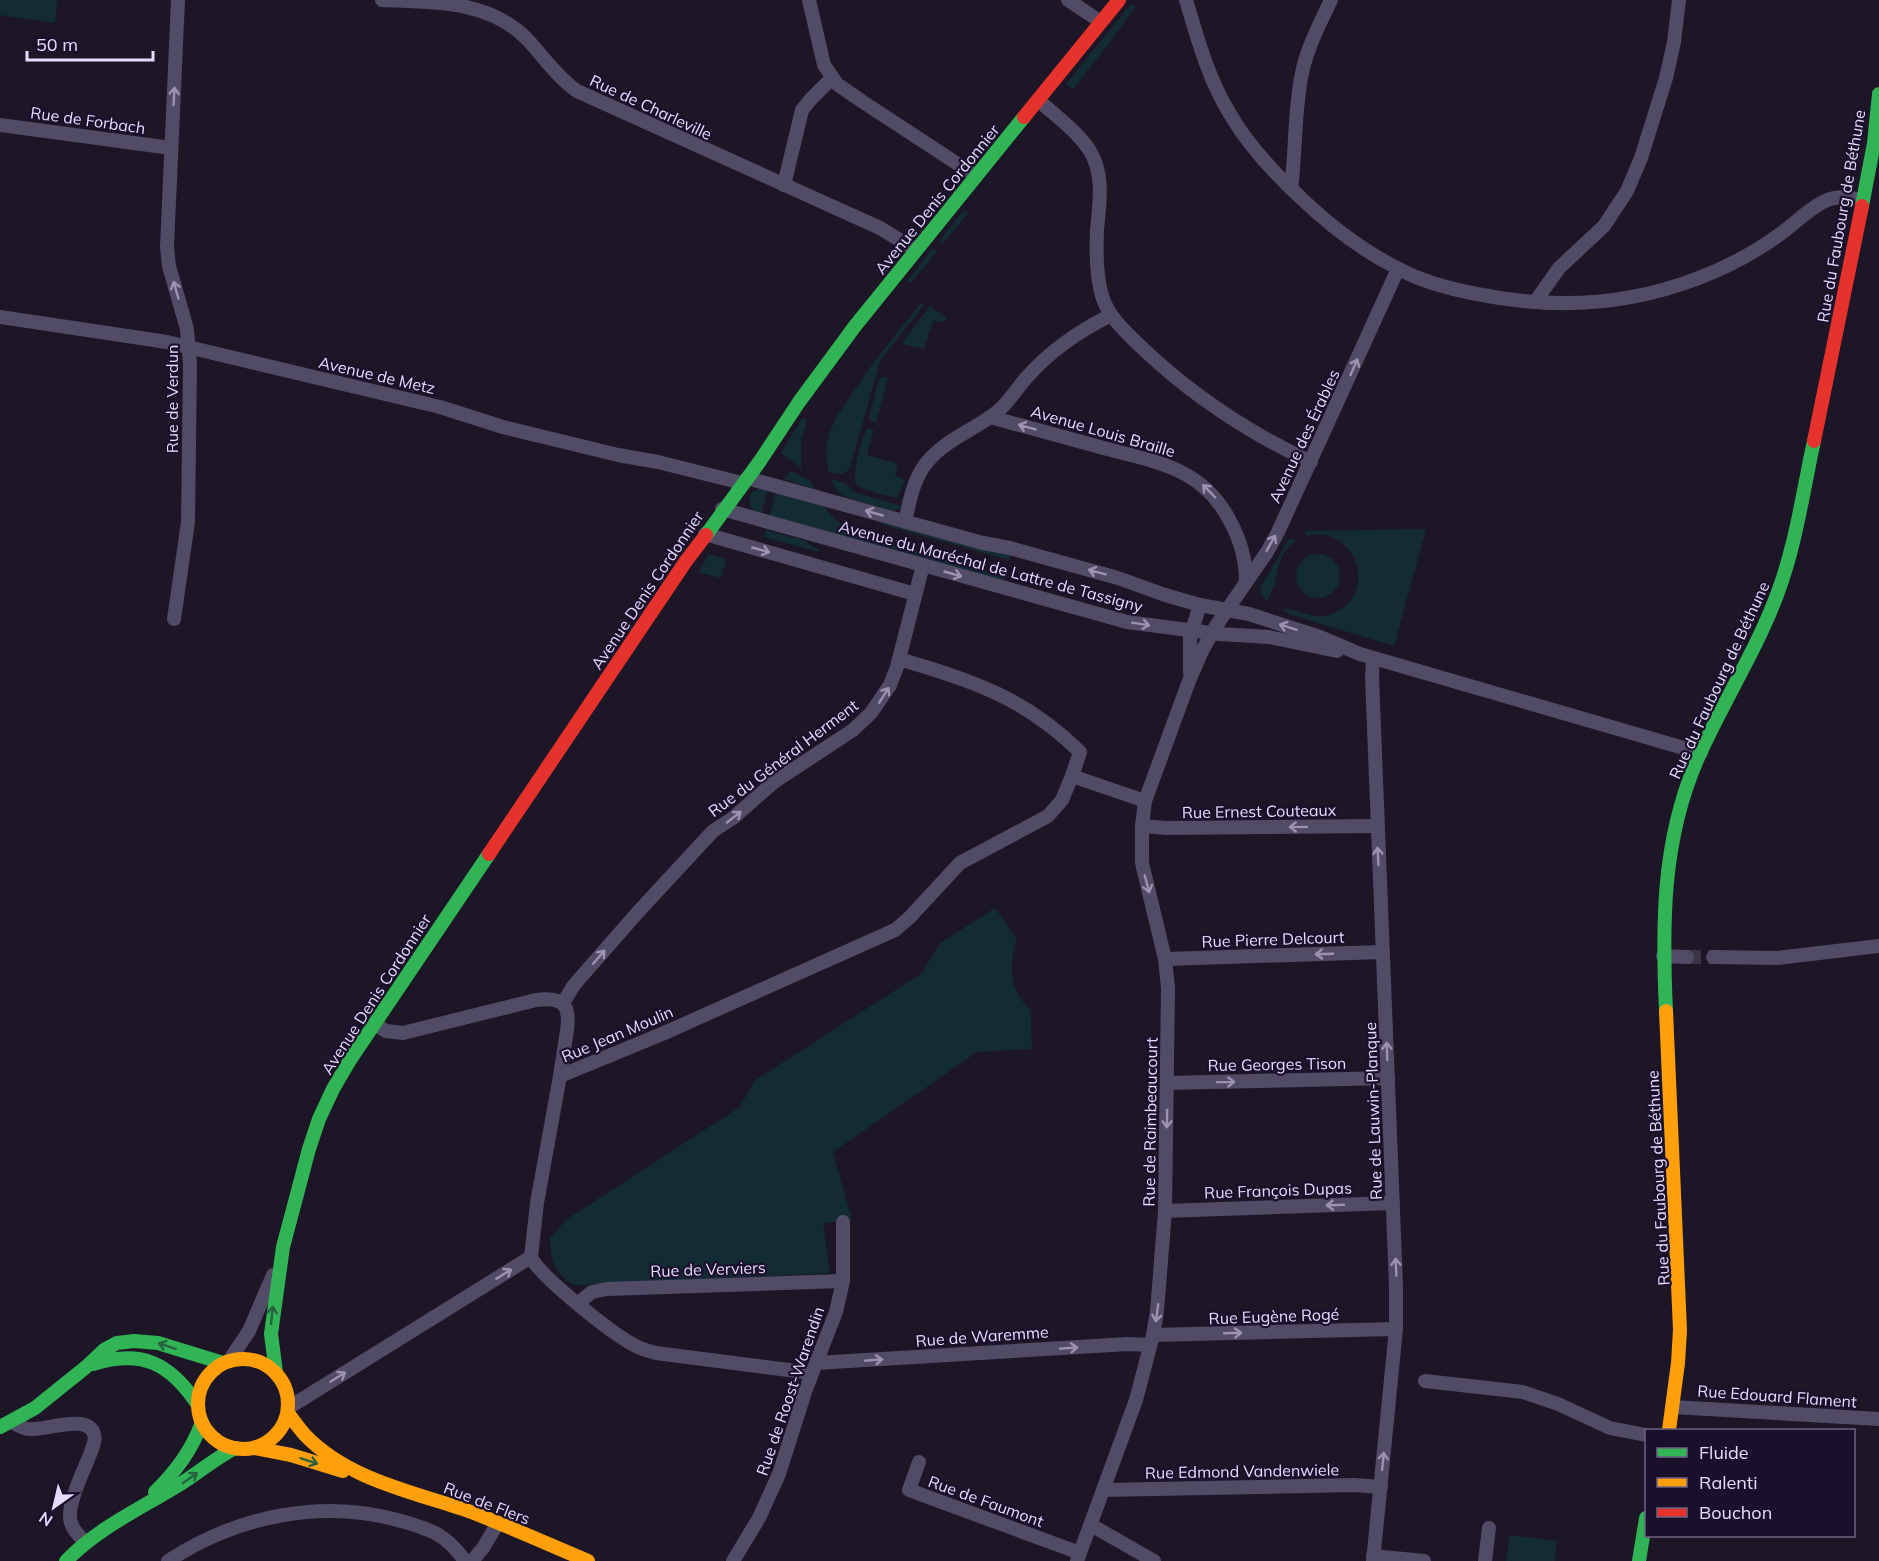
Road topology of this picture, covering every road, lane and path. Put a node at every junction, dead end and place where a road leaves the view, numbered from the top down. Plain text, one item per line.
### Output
1 (178, 0) edge
2 (382, 0) edge
3 (809, 0) edge
4 (1068, 0) edge
5 (1119, 0) edge
6 (1186, 0) edge
7 (1331, 0) edge
8 (1679, 0) edge
9 (456, 2) edge
10 (1101, 22) junction
11 (832, 78) junction
12 (1879, 94) edge
13 (1038, 100) junction
14 (0, 125) edge
15 (171, 148) junction
16 (976, 176) junction
17 (784, 184) junction
18 (1291, 189) junction
19 (1863, 200) junction
20 (916, 250) junction
21 (1398, 269) junction
22 (1535, 302) junction
23 (1111, 315) junction
24 (0, 317) edge
25 (189, 347) junction
26 (990, 417) junction
27 (1311, 462) junction
28 (745, 481) junction
29 (722, 509) junction
30 (905, 522) junction
31 (705, 534) junction
32 (923, 565) junction
33 (1246, 582) junction
34 (915, 594) junction
35 (1200, 605) junction
36 (1227, 610) junction
37 (174, 619) dead end
38 (1191, 631) junction
39 (1211, 634) junction
40 (1367, 656) junction
41 (899, 659) junction
42 (1189, 681) junction
43 (1701, 753) junction
44 (1072, 776) junction
45 (1145, 801) junction
46 (1142, 826) junction
47 (1377, 826) junction
48 (1879, 946) edge
49 (1383, 952) junction
50 (1664, 956) junction
51 (1687, 957) tunnel mouth
52 (1713, 957) tunnel mouth
53 (1165, 959) junction
54 (562, 1003) junction
55 (375, 1024) junction
56 (560, 1076) junction
57 (1388, 1078) junction
58 (1167, 1083) junction
59 (1393, 1203) junction
60 (1165, 1211) junction
61 (843, 1222) dead end
62 (283, 1247) junction
63 (531, 1257) junction
64 (843, 1281) junction
65 (578, 1303) junction
66 (1396, 1329) junction
67 (1152, 1340) junction
68 (226, 1362) junction
69 (86, 1367) junction
70 (814, 1368) junction
71 (276, 1372) junction
72 (1425, 1382) dead end
73 (198, 1406) junction
74 (1673, 1407) junction
75 (288, 1410) junction
76 (1879, 1419) edge
77 (202, 1422) junction
78 (6, 1425) edge
79 (1669, 1429) edge
80 (1645, 1435) edge
81 (235, 1448) junction
82 (252, 1448) junction
83 (919, 1462) dead end
84 (374, 1478) junction
85 (1381, 1487) junction
86 (1104, 1490) junction
87 (142, 1505) junction
88 (498, 1523) junction
89 (1091, 1525) junction
90 (1489, 1528) dead end
91 (1645, 1529) edge
92 (1656, 1537) edge
93 (85, 1542) junction
94 (1078, 1557) edge
95 (1373, 1558) edge
96 (66, 1561) edge
97 (168, 1561) edge
98 (465, 1561) edge
99 (471, 1561) edge
100 (588, 1561) edge
101 (733, 1561) edge
102 (1154, 1561) edge
103 (1424, 1561) edge
104 (1485, 1561) edge
105 (1639, 1561) edge
106 (1651, 1561) edge

15 -> 1 street, Rue de Verdun
2 - 9 street, Rue de Charleville
3 - 11 street
4 - 10 street
5 - 10 street, Avenue Denis Cordonnier
6 - 18 street
7 - 18 street
8 - 22 street
9 - 17 street, Rue de Charleville
10 - 13 street, Avenue Denis Cordonnier
11 - 16 street
11 - 17 street
12 - 19 street, Rue du Faubourg de Béthune
13 - 16 street, Avenue Denis Cordonnier
13 - 23 street
14 - 15 street, Rue de Forbach
25 -> 15 street, Rue de Verdun
16 - 20 street, Avenue Denis Cordonnier
17 - 20 street, Rue de Charleville
18 - 21 street
19 - 22 street
19 - 43 street, Rue du Faubourg de Béthune
20 - 28 street, Avenue Denis Cordonnier
21 - 22 street
27 -> 21 street, Avenue des Érables
23 - 26 street, Avenue Louis Braille
23 - 27 street
24 - 25 street, Avenue de Metz
25 - 28 street, Avenue de Metz
25 - 37 street, Rue de Verdun
26 - 30 street, Avenue Louis Braille
33 -> 26 street, Avenue Louis Braille
33 -> 27 street, Avenue des Érables
28 - 29 street, Avenue Denis Cordonnier
30 -> 28 street, Avenue du Maréchal de Lattre de Tassigny
29 - 31 street, Avenue Denis Cordonnier
29 - 32 street, Avenue du Maréchal de Lattre de Tassigny
35 -> 30 street, Avenue du Maréchal de Lattre de Tassigny
31 -> 34 street
31 - 55 street, Avenue Denis Cordonnier
32 - 34 street, Rue du Général Herment
32 -> 38 street, Avenue du Maréchal de Lattre de Tassigny
33 - 36 street, Avenue des Érables
34 - 41 street, Rue du Général Herment
35 - 36 street, Avenue du Maréchal de Lattre de Tassigny
35 - 38 street, Rue de Raimbeaucourt
36 - 39 street, Rue de Raimbeaucourt
40 -> 36 street, Avenue du Maréchal de Lattre de Tassigny
38 - 39 street, Avenue du Maréchal de Lattre de Tassigny
38 - 42 street, Rue de Raimbeaucourt
39 - 40 street, Avenue du Maréchal de Lattre de Tassigny
39 - 42 street, Rue de Raimbeaucourt
40 - 43 street, Avenue du Maréchal de Lattre de Tassigny
40 - 47 street, Rue de Lauwin-Planque
41 - 44 street, Rue Jean Moulin
54 -> 41 street, Rue du Général Herment
42 - 45 street, Rue de Raimbeaucourt
43 - 50 street, Rue du Faubourg de Béthune
44 - 45 street
44 - 56 street, Rue Jean Moulin
45 - 46 street, Rue de Raimbeaucourt
47 -> 46 street, Rue Ernest Couteaux
46 -> 53 street, Rue de Raimbeaucourt
49 -> 47 street, Rue de Lauwin-Planque
48 - 52 street
49 -> 53 street, Rue Pierre Delcourt
57 -> 49 street, Rue de Lauwin-Planque
50 - 51 street
50 - 74 street, Rue du Faubourg de Béthune
53 - 58 street, Rue de Raimbeaucourt
54 - 55 street
54 - 56 street
55 - 62 street, Avenue Denis Cordonnier
56 - 63 street, Rue Jean Moulin
58 -> 57 street, Rue Georges Tison
57 - 59 street, Rue de Lauwin-Planque
58 -> 60 street, Rue de Raimbeaucourt
59 -> 60 street, Rue François Dupas
66 -> 59 street, Rue de Lauwin-Planque
60 -> 67 street, Rue de Raimbeaucourt
61 - 64 street, Rue de Roost-Warendin
62 - 68 street, Avenue Denis Cordonnier
71 -> 62 street, Avenue Denis Cordonnier
63 - 65 street, Rue de Waremme
75 -> 63 street
64 - 65 street, Rue de Verviers
64 - 70 street, Rue de Roost-Warendin
65 - 70 street, Rue de Waremme
67 -> 66 street, Rue Eugène Rogé
85 -> 66 street, Rue de Lauwin-Planque
70 -> 67 street, Rue de Waremme
67 - 86 street, Rue de Raimbeaucourt
68 -> 69 street
68 - 71 street
68 - 73 street
69 - 73 street
69 - 78 street
70 - 101 street, Rue de Roost-Warendin
71 - 75 street
72 - 80 street
73 - 77 street
74 - 76 street, Rue Edouard Flament
74 - 79 street, Rue du Faubourg de Béthune
75 - 82 street
75 - 84 street, Rue de Flers
77 - 81 street
77 - 87 street
78 - 93 street
81 - 82 street
87 -> 81 street
82 -> 84 street, Rue de Flers
83 - 94 street, Rue de Faumont
84 - 88 street, Rue de Flers
85 - 86 street, Rue Edmond Vandenwiele
85 - 95 street, Rue de Lauwin-Planque
86 - 89 street, Rue de Raimbeaucourt
87 - 93 street
88 - 99 street
88 - 100 street, Rue de Flers
89 - 94 street, Rue de Raimbeaucourt
89 - 102 street
90 - 104 street
91 - 105 street
92 - 106 street
93 - 96 street
95 - 103 street
97 - 98 street

